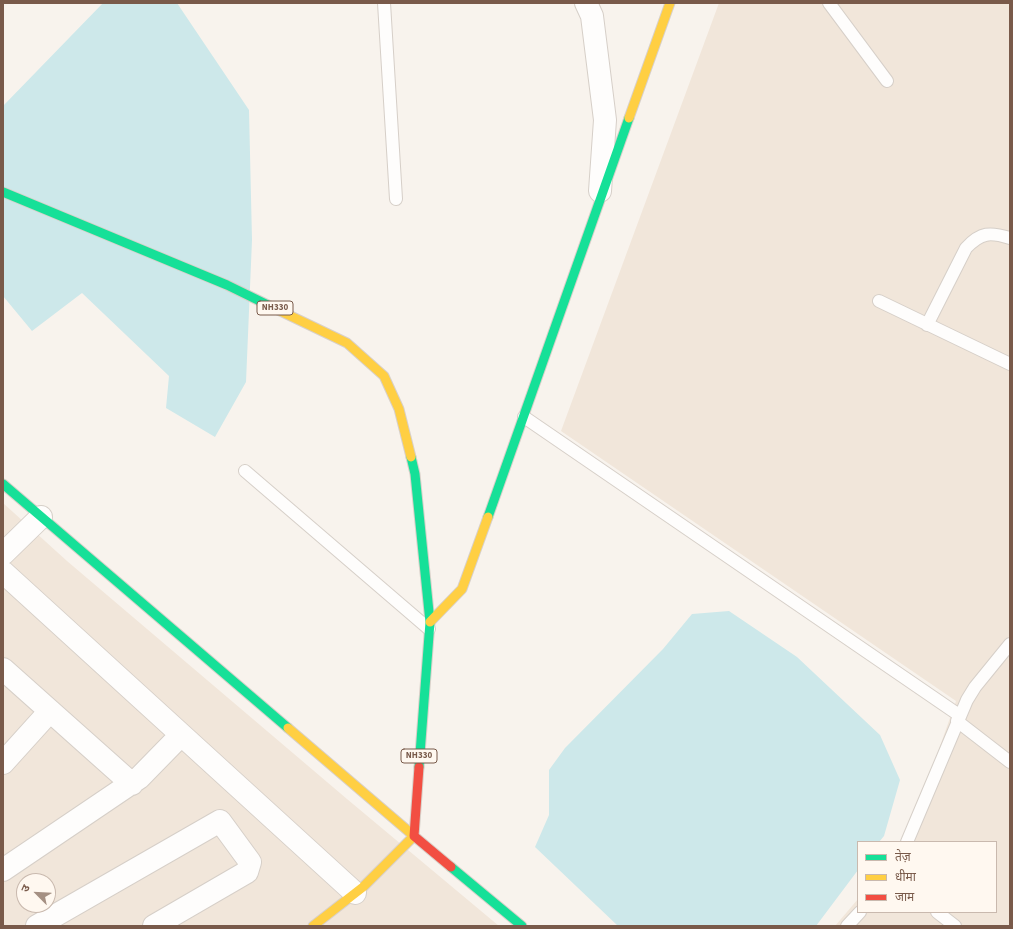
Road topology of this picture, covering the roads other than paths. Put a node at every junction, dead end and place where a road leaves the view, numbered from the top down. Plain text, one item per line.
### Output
1 (384, 3) edge
2 (586, 3) edge
3 (670, 3) edge
4 (829, 3) edge
5 (887, 81) dead end
6 (3, 192) edge
7 (396, 199) dead end
8 (599, 206) junction
9 (1010, 238) edge
10 (879, 301) dead end
11 (927, 325) junction
12 (1010, 364) edge
13 (524, 417) junction
14 (245, 471) dead end
15 (3, 484) edge
16 (41, 518) junction
17 (3, 554) edge
18 (3, 572) edge
19 (430, 626) junction
20 (1010, 644) edge
21 (3, 668) edge
22 (50, 711) junction
23 (958, 718) junction
24 (181, 735) junction
25 (1010, 762) edge
26 (3, 763) edge
27 (132, 784) junction
28 (414, 836) junction
29 (906, 841) edge
30 (3, 870) edge
31 (355, 894) junction
32 (859, 913) edge
33 (938, 913) edge
34 (37, 926) edge
35 (154, 926) edge
36 (313, 926) edge
37 (522, 926) edge
38 (847, 926) edge
39 (955, 926) edge

1 - 7 lane
2 - 8 street
3 - 8 main road
4 - 5 lane
6 - 19 main road, NH330
8 - 13 main road
9 - 11 lane
10 - 11 lane
11 - 12 lane
13 - 19 main road
13 - 23 lane
14 - 19 lane
15 - 16 main road
16 - 17 street
16 - 28 main road
18 - 24 street
19 - 28 main road, NH330
20 - 23 lane
21 - 22 street
22 - 26 street
22 - 27 street
23 - 25 lane
23 - 29 lane
24 - 27 street
24 - 31 street
27 - 30 street
28 - 31 main road
28 - 37 main road
31 - 36 main road
32 - 38 lane
33 - 39 lane
34 - 35 street

